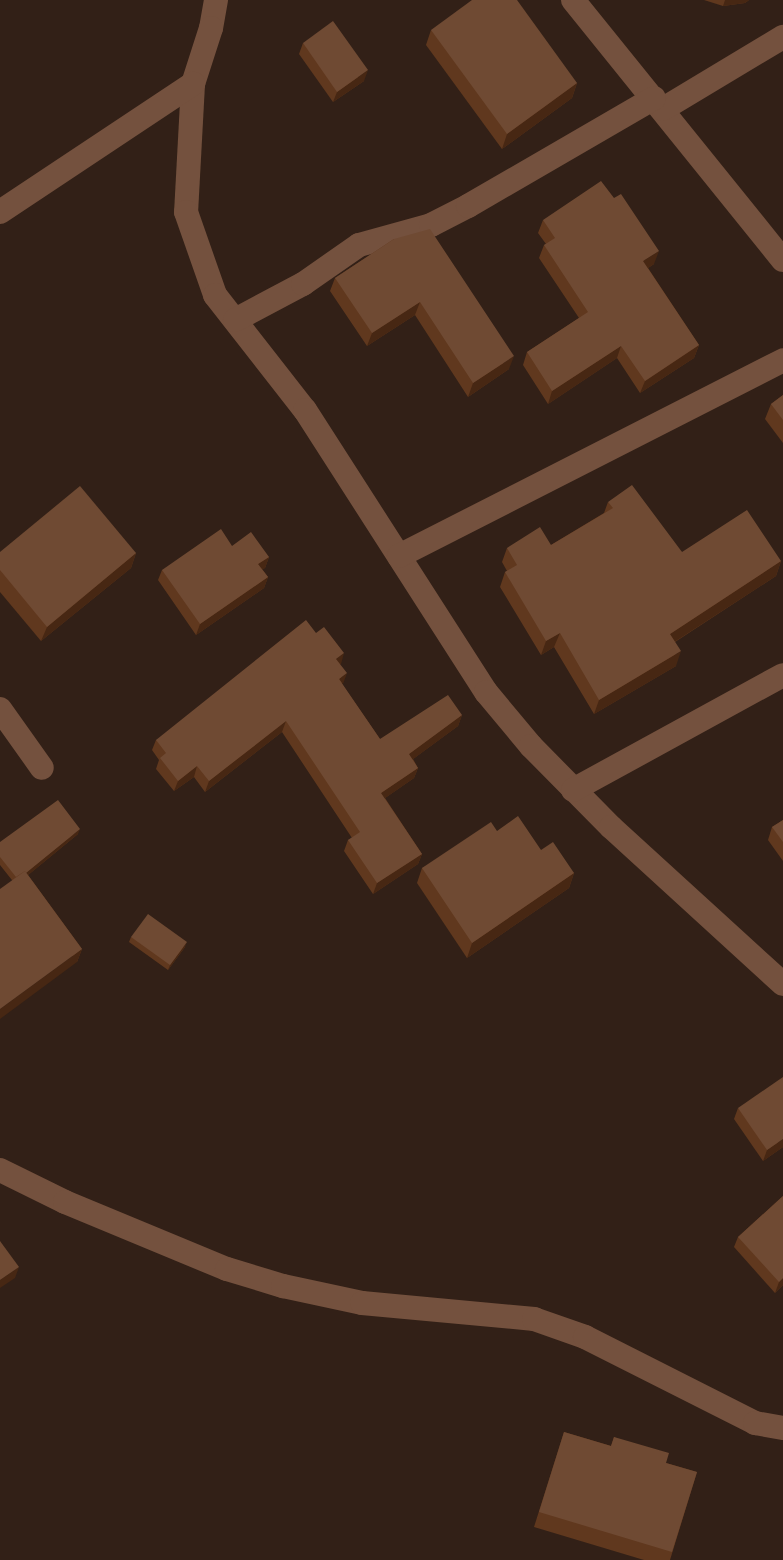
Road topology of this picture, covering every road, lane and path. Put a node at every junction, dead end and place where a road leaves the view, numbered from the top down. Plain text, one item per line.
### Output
1 (216, 0) edge
2 (573, 0) edge
3 (783, 37) edge
4 (193, 84) junction
5 (658, 103) junction
6 (0, 212) edge
7 (783, 260) edge
8 (235, 320) junction
9 (783, 360) edge
10 (399, 556) junction
11 (783, 675) edge
12 (0, 709) edge
13 (42, 768) dead end
14 (573, 790) junction
15 (783, 984) edge
16 (0, 1170) edge
17 (783, 1428) edge

1 - 4 street
2 - 5 street
3 - 5 street
4 - 6 street
4 - 8 street
5 - 7 street
5 - 8 street
8 - 10 street
9 - 10 street
10 - 14 street
11 - 14 street
12 - 13 street
14 - 15 street
16 - 17 street

